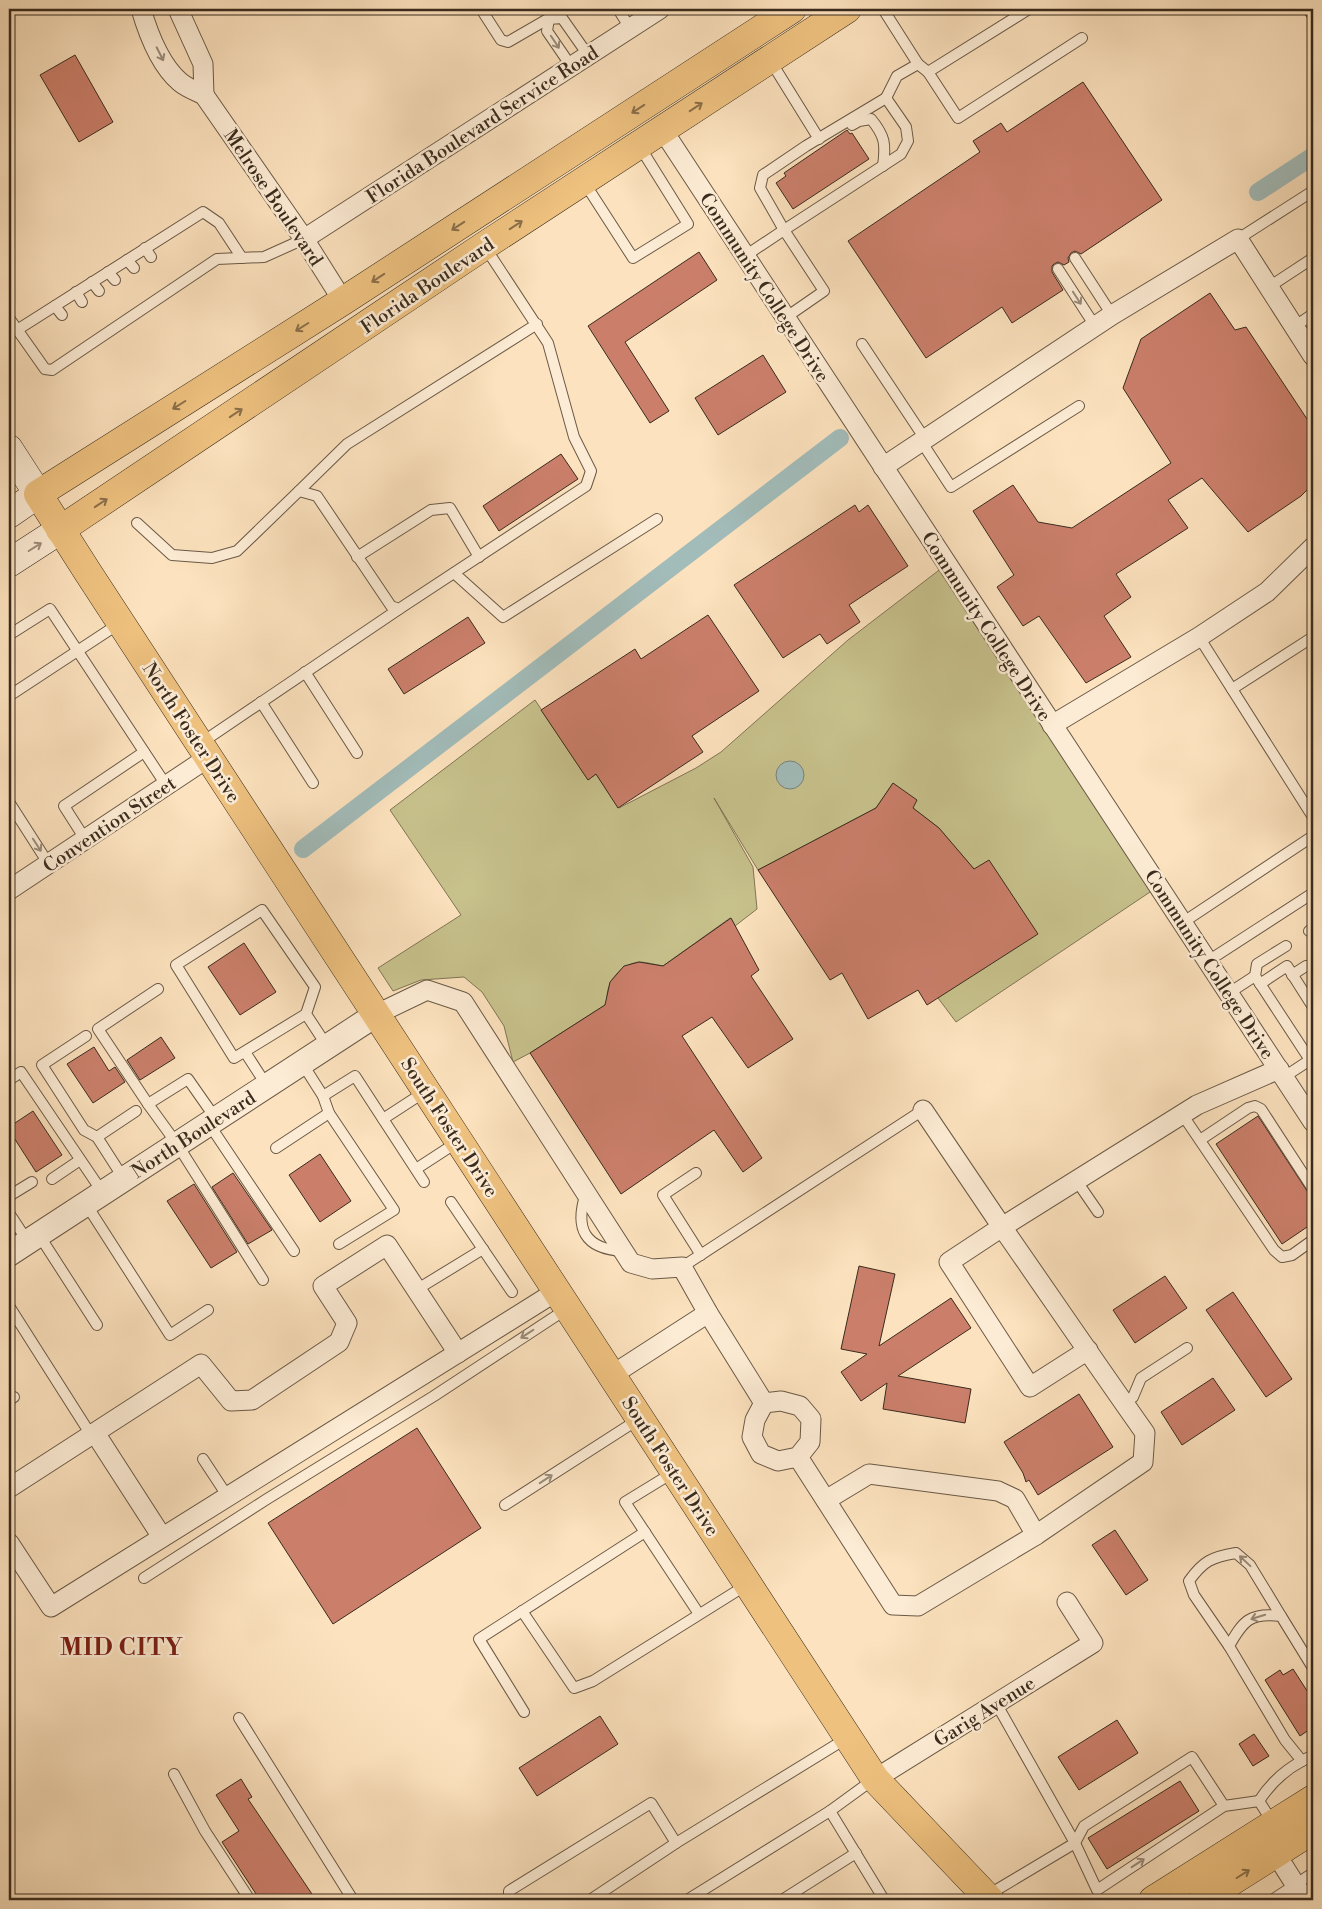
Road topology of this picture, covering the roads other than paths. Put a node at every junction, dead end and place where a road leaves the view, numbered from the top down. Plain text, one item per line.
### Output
1 (141, 9) edge
2 (178, 9) edge
3 (481, 9) edge
4 (565, 9) edge
5 (618, 9) edge
6 (660, 9) edge
7 (792, 9) edge
8 (847, 9) edge
9 (883, 9) edge
10 (1029, 9) edge
11 (1308, 9) edge
12 (1313, 16) edge
13 (549, 19) junction
14 (630, 28) junction
15 (752, 35) junction
16 (1082, 38) dead end
17 (588, 55) junction
18 (769, 59) junction
19 (918, 64) junction
20 (571, 66) junction
21 (928, 72) junction
22 (204, 95) junction
23 (886, 98) junction
24 (662, 129) junction
25 (818, 139) junction
26 (638, 145) junction
27 (883, 166) junction
28 (774, 168) junction
29 (583, 182) junction
30 (1313, 191) edge
31 (784, 230) junction
32 (304, 239) junction
33 (1238, 239) junction
34 (484, 246) junction
35 (745, 256) junction
36 (242, 258) junction
37 (1074, 258) dead end
38 (1313, 258) edge
39 (1058, 269) dead end
40 (108, 272) junction
41 (115, 280) dead end
42 (92, 282) junction
43 (1269, 287) junction
44 (99, 291) dead end
45 (76, 292) junction
46 (343, 301) junction
47 (82, 302) dead end
48 (55, 306) junction
49 (1313, 314) edge
50 (62, 315) dead end
51 (1112, 315) junction
52 (9, 318) edge
53 (785, 318) junction
54 (537, 324) junction
55 (1095, 326) junction
56 (1294, 327) junction
57 (17, 330) junction
58 (862, 344) dead end
59 (1313, 356) edge
60 (1079, 406) dead end
61 (923, 440) junction
62 (9, 449) edge
63 (883, 467) junction
64 (299, 491) junction
65 (38, 494) junction
66 (9, 514) edge
67 (657, 519) dead end
68 (137, 523) dead end
69 (60, 530) junction
70 (1313, 547) edge
71 (357, 557) junction
72 (480, 557) junction
73 (9, 563) edge
74 (454, 573) junction
75 (399, 609) junction
76 (120, 623) junction
77 (9, 635) edge
78 (1199, 637) junction
79 (1313, 637) edge
80 (78, 651) junction
81 (305, 672) junction
82 (1232, 689) junction
83 (9, 696) edge
84 (262, 702) junction
85 (1052, 725) junction
86 (204, 750) junction
87 (144, 752) junction
88 (356, 754) dead end
89 (313, 783) dead end
90 (166, 786) junction
91 (9, 802) edge
92 (1313, 817) edge
93 (1313, 836) edge
94 (85, 839) junction
95 (48, 863) junction
96 (9, 890) edge
97 (1313, 893) edge
98 (1182, 923) junction
99 (1286, 946) dead end
100 (1208, 961) junction
101 (1306, 966) dead end
102 (1292, 975) junction
103 (1257, 980) junction
104 (158, 989) dead end
105 (1228, 993) junction
106 (1313, 1007) edge
107 (306, 1014) junction
108 (377, 1014) junction
109 (86, 1036) dead end
110 (327, 1046) junction
111 (245, 1052) junction
112 (1312, 1059) edge
113 (302, 1063) junction
114 (1281, 1073) junction
115 (9, 1080) edge
116 (266, 1086) junction
117 (427, 1091) junction
118 (323, 1096) junction
119 (148, 1104) junction
120 (923, 1110) joint
121 (136, 1111) dead end
122 (329, 1114) junction
123 (1182, 1114) junction
124 (383, 1119) junction
125 (212, 1121) junction
126 (1313, 1122) edge
127 (97, 1136) junction
128 (1200, 1140) junction
129 (459, 1141) junction
130 (177, 1144) junction
131 (276, 1148) dead end
132 (80, 1160) junction
133 (416, 1169) junction
134 (696, 1173) dead end
135 (52, 1179) dead end
136 (124, 1179) junction
137 (1076, 1180) junction
138 (32, 1182) dead end
139 (424, 1182) dead end
140 (1313, 1189) edge
141 (9, 1196) edge
142 (94, 1199) junction
143 (451, 1202) dead end
144 (1098, 1212) dead end
145 (9, 1213) edge
146 (1002, 1227) junction
147 (1313, 1240) edge
148 (25, 1244) edge
149 (339, 1244) dead end
150 (483, 1248) junction
151 (294, 1251) dead end
152 (701, 1255) junction
153 (682, 1267) junction
154 (263, 1280) dead end
155 (416, 1290) junction
156 (512, 1292) dead end
157 (563, 1299) junction
158 (9, 1306) edge
159 (208, 1310) dead end
160 (708, 1313) junction
161 (97, 1325) dead end
162 (1187, 1348) dead end
163 (1088, 1350) junction
164 (458, 1353) junction
165 (612, 1375) junction
166 (764, 1403) junction
167 (1125, 1404) junction
168 (640, 1418) junction
169 (93, 1434) junction
170 (798, 1457) junction
171 (203, 1459) dead end
172 (674, 1471) junction
173 (9, 1488) edge
174 (228, 1497) junction
175 (826, 1500) junction
176 (505, 1505) dead end
177 (645, 1532) junction
178 (1036, 1535) junction
179 (162, 1537) junction
180 (9, 1543) edge
181 (144, 1578) dead end
182 (748, 1584) junction
183 (1067, 1602) dead end
184 (522, 1610) junction
185 (699, 1614) junction
186 (1280, 1616) junction
187 (1229, 1646) junction
188 (1313, 1668) edge
189 (996, 1703) junction
190 (524, 1712) dead end
191 (240, 1718) dead end
192 (848, 1738) junction
193 (1313, 1755) edge
194 (1302, 1760) junction
195 (174, 1774) dead end
196 (875, 1779) junction
197 (1313, 1799) edge
198 (1224, 1806) junction
199 (830, 1811) junction
200 (1266, 1813) junction
201 (1313, 1830) edge
202 (676, 1843) junction
203 (1074, 1843) junction
204 (856, 1853) junction
205 (1276, 1854) junction
206 (1313, 1873) edge
207 (1300, 1893) edge
208 (986, 1899) edge
209 (250, 1900) edge
210 (353, 1900) edge
211 (509, 1900) edge
212 (590, 1900) edge
213 (687, 1900) edge
214 (782, 1900) edge
215 (880, 1900) edge
216 (1152, 1900) edge
217 (1202, 1900) edge
218 (1272, 1900) edge

1 -> 22 street, Melrose Boulevard
2 - 22 street
3 - 13 lane
4 - 13 lane
5 - 14 lane
6 - 14 street, Florida Boulevard Service Road
7 - 15 main road, Florida Boulevard
8 - 18 main road, Florida Boulevard
9 - 19 lane
10 - 21 lane
11 - 12 lane
13 - 17 lane
13 -> 20 lane
14 - 17 street, Florida Boulevard Service Road
15 - 18 main road
15 -> 46 main road, Florida Boulevard
16 - 21 lane
17 - 20 street, Florida Boulevard Service Road
24 -> 18 main road, Florida Boulevard
18 - 25 lane
19 - 21 lane
19 - 23 lane
20 - 32 street, Florida Boulevard Service Road
22 - 32 street, Melrose Boulevard
23 - 25 lane
23 - 27 lane
24 - 26 main road, Florida Boulevard
24 - 35 street, Community College Drive
25 - 28 lane
26 - 29 main road, Florida Boulevard
26 - 29 lane
27 - 28 lane
27 - 31 lane
28 - 31 lane
34 -> 29 main road, Florida Boulevard
30 - 33 lane
31 - 35 lane
31 - 53 lane
32 - 36 lane
32 - 46 street, Melrose Boulevard
33 - 43 street
33 - 51 street
34 - 54 lane
69 -> 34 main road, Florida Boulevard
35 - 53 street, Community College Drive
36 - 40 lane
36 - 57 lane
37 - 51 lane
38 - 43 lane
39 -> 55 lane
40 - 41 lane
40 - 42 lane
42 - 44 lane
42 - 45 lane
43 - 56 street
45 - 47 lane
45 - 48 lane
46 -> 65 main road, Florida Boulevard
48 - 50 lane
48 - 57 lane
49 - 56 lane
51 - 55 street
52 - 57 lane
53 - 63 street, Community College Drive
54 - 64 lane
54 - 72 lane
55 - 61 street
56 - 59 street
58 - 61 lane
60 - 61 lane
61 - 63 street
62 - 65 main road, North Foster Drive
63 - 85 street, Community College Drive
64 - 68 lane
64 - 71 lane
65 - 66 main road, Florida Boulevard
65 - 69 main road, North Foster Drive
67 - 74 lane
73 -> 69 main road, Florida Boulevard
69 - 76 main road, North Foster Drive
70 - 78 street
71 - 72 lane
71 - 75 lane
72 - 74 lane
74 - 75 lane
75 - 81 lane
76 - 80 lane
76 - 86 main road, North Foster Drive
77 - 80 lane
78 - 82 lane
78 - 85 street
79 - 82 lane
80 - 83 lane
80 - 87 lane
81 - 84 lane
81 - 88 lane
82 - 92 lane
84 - 86 lane
84 - 89 lane
85 - 98 street, Community College Drive
86 - 90 street, Convention Street
86 - 108 main road, North Foster Drive
87 - 90 lane
87 - 94 lane
90 - 94 street, Convention Street
91 -> 95 lane
93 - 98 lane
94 - 95 street, Convention Street
95 - 96 street, Convention Street
97 - 100 lane
98 - 100 street, Community College Drive
99 - 103 lane
100 - 105 street, Community College Drive
101 - 102 lane
102 - 103 lane
102 - 106 lane
103 - 105 lane
103 - 112 lane
104 - 119 lane
105 - 114 street, Community College Drive
107 - 110 lane
107 - 111 lane
107 - 111 lane
108 - 110 street, North Boulevard
108 - 117 main road, South Foster Drive
108 - 153 street
109 - 127 lane
110 - 113 street, North Boulevard
111 - 116 lane
112 - 114 lane
113 - 116 street, North Boulevard
113 - 118 lane
114 - 123 street
114 - 126 street, Community College Drive
115 - 132 lane
116 - 125 street, North Boulevard
117 - 124 lane
117 - 129 main road, South Foster Drive
118 - 122 lane
118 - 124 lane
119 - 125 lane
119 - 130 lane
120 - 146 street
120 - 152 lane
121 - 127 lane
122 - 131 lane
122 - 149 lane
123 - 128 lane
123 - 137 street
124 - 133 lane
125 - 130 street, North Boulevard
125 - 151 lane
127 - 136 lane
128 - 140 lane
128 - 147 lane
129 - 133 lane
129 - 157 main road, South Foster Drive
130 - 136 street, North Boulevard
130 - 154 lane
132 - 135 lane
132 - 142 lane
133 - 139 lane
134 - 152 lane
136 - 142 street, North Boulevard
137 - 144 lane
137 - 146 street
138 - 141 lane
142 - 148 street, North Boulevard
142 - 159 lane
143 - 150 lane
145 - 148 lane
146 - 163 street
146 - 163 street
148 - 161 lane
150 - 155 lane
150 - 156 lane
152 - 153 lane
153 - 160 street
155 - 164 street
155 - 169 street
157 - 164 street
157 - 165 main road, South Foster Drive
157 -> 181 lane
158 - 169 lane
160 - 165 street
160 - 166 street
162 - 167 lane
163 - 167 street
164 - 174 street
165 - 168 main road, South Foster Drive
166 - 170 street
166 - 170 street
167 - 178 street
168 - 172 main road, South Foster Drive
176 -> 168 lane
169 - 173 street
169 - 179 street
170 - 175 street
171 - 174 lane
172 - 177 lane
172 - 182 main road, South Foster Drive
174 - 179 street
175 - 178 street
175 - 178 street
177 - 184 lane
177 - 185 lane
179 - 180 street
182 - 185 lane
182 - 192 main road, South Foster Drive
183 - 189 street, Garig Avenue
184 - 185 lane
184 - 190 lane
186 -> 187 lane
186 -> 187 lane
186 - 188 lane
187 - 194 lane
189 - 196 street, Garig Avenue
189 - 203 lane
191 - 210 lane
192 - 196 main road, South Foster Drive
192 - 202 lane
193 - 194 lane
194 - 200 lane
195 - 209 lane
196 - 199 lane
196 - 208 main road, South Foster Drive
197 - 200 main road
198 - 200 lane
203 -> 198 lane
198 - 203 lane
199 - 204 lane
199 - 213 lane
200 - 216 main road
201 - 205 main road
202 - 211 lane
202 - 212 lane
203 - 208 lane
204 - 214 lane
204 - 215 lane
205 - 207 street
217 -> 205 main road
206 - 207 lane
207 - 218 lane

